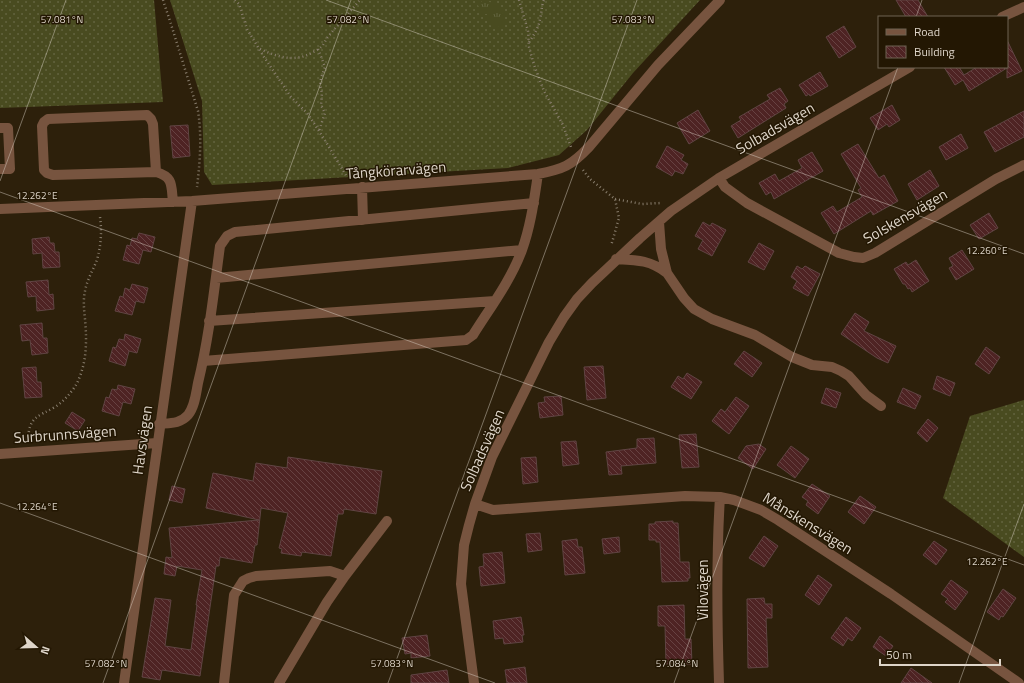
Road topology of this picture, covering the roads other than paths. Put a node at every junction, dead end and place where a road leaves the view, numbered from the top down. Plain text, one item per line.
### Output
1 (720, 0) edge
2 (1024, 7) edge
3 (1004, 16) edge
4 (908, 68) edge
5 (0, 128) edge
6 (1024, 165) edge
7 (0, 170) edge
8 (156, 172) junction
9 (538, 174) junction
10 (719, 178) junction
11 (357, 188) junction
12 (194, 201) junction
13 (173, 202) junction
14 (534, 203) junction
15 (0, 209) edge
16 (363, 220) junction
17 (659, 222) junction
18 (522, 250) junction
19 (614, 262) junction
20 (667, 273) junction
21 (216, 278) junction
22 (495, 301) junction
23 (209, 321) junction
24 (203, 362) junction
25 (881, 406) dead end
26 (159, 424) junction
27 (157, 443) junction
28 (0, 454) edge
29 (720, 497) junction
30 (475, 504) junction
31 (387, 522) dead end
32 (345, 576) junction
33 (124, 683) edge
34 (224, 683) edge
35 (279, 683) edge
36 (474, 683) edge
37 (719, 683) edge
38 (1020, 683) edge

1 - 9 street, Tångkörarvägen
2 - 3 street
4 - 10 street, Solbadsvägen
5 - 7 street
6 - 10 street, Solskensvägen
8 - 8 street
8 - 13 street
9 - 11 street, Tångkörarvägen
9 - 14 street
10 - 17 street, Solbadsvägen
11 - 12 street, Tångkörarvägen
11 - 16 street
12 - 13 street, Tångkörarvägen
12 - 26 street, Havsvägen
13 - 15 street, Tångkörarvägen
14 - 16 street
14 - 18 street
16 - 21 street
17 - 19 street, Solbadsvägen
17 - 20 street
18 - 21 street
18 - 22 street
19 - 20 street
19 - 30 street, Solbadsvägen
20 - 25 street
21 - 23 street
22 - 23 street
22 - 24 street
23 - 24 street
24 - 26 street
26 - 27 street, Havsvägen
27 - 28 street, Surbrunnsvägen
27 - 33 street, Havsvägen
29 - 30 street, Månskensvägen
29 - 37 street, Vilovägen
29 - 38 street, Månskensvägen
30 - 36 street, Solbadsvägen
31 - 32 street
32 - 34 street
32 - 35 street

